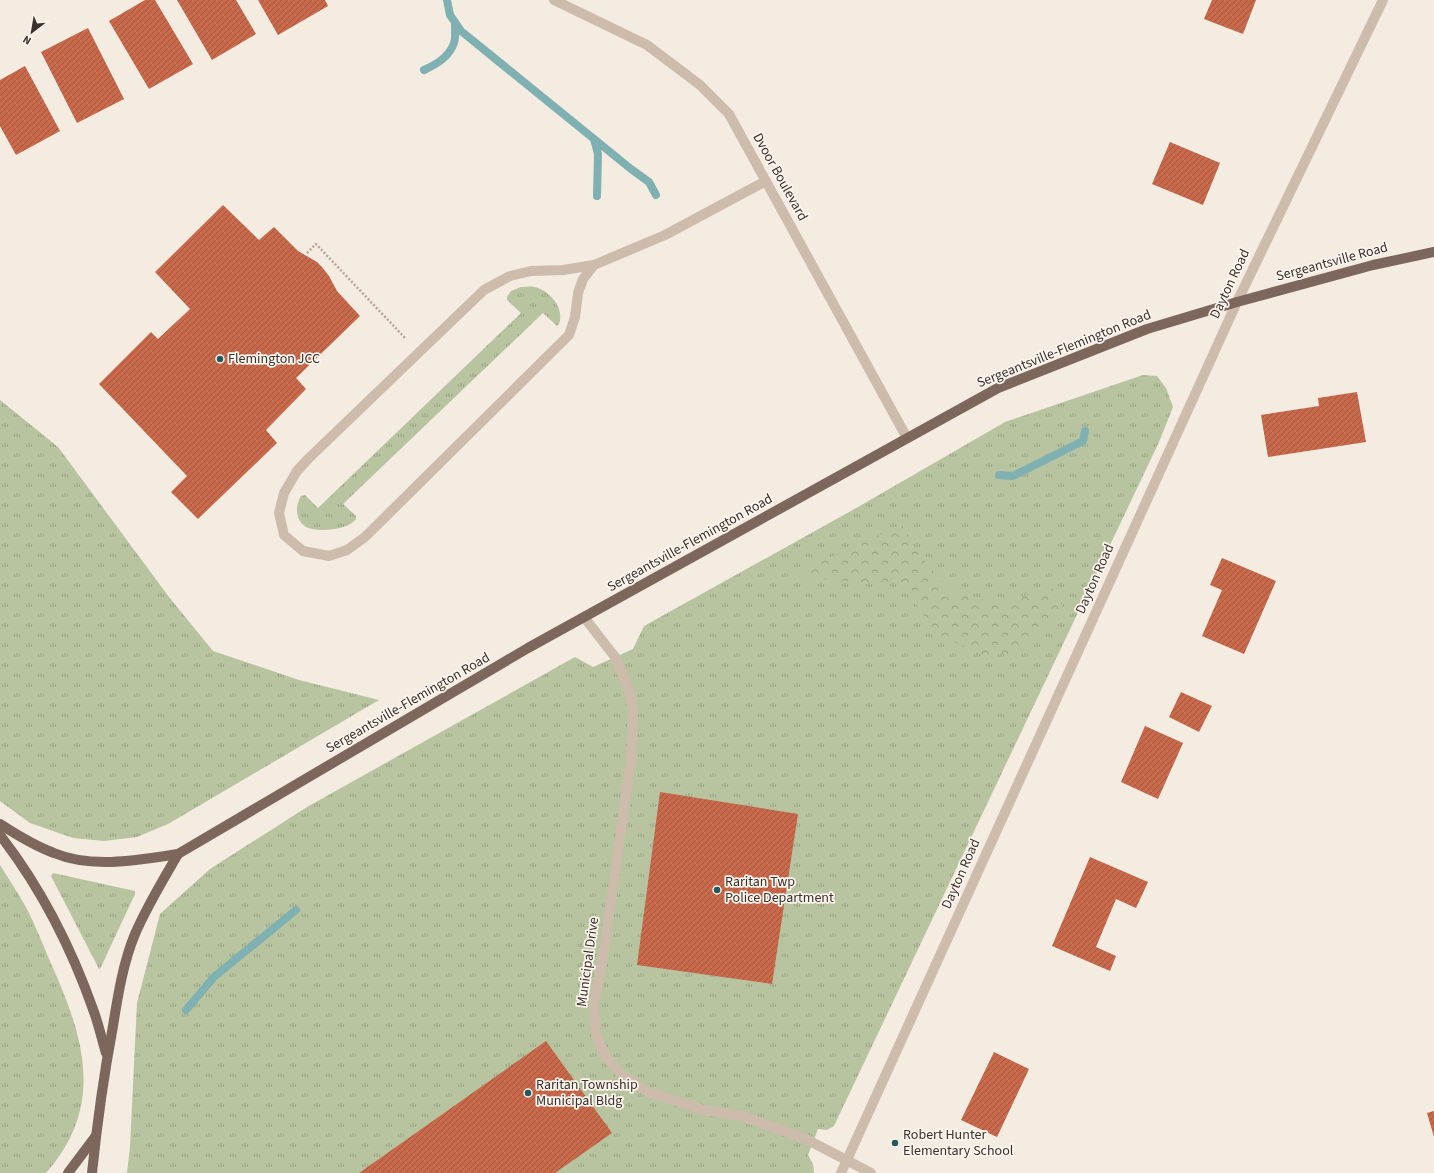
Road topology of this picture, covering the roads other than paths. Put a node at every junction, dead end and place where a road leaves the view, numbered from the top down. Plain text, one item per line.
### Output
1 (554, 0) edge
2 (1383, 0) edge
3 (766, 181) junction
4 (1434, 252) edge
5 (594, 265) junction
6 (1237, 302) junction
7 (907, 438) junction
8 (584, 617) junction
9 (0, 824) edge
10 (0, 835) edge
11 (178, 854) junction
12 (107, 1057) junction
13 (96, 1135) junction
14 (847, 1160) junction
15 (68, 1173) edge
16 (92, 1173) edge
17 (841, 1173) edge
18 (871, 1173) edge

1 - 3 street, Dvoor Boulevard
2 - 6 street, Dayton Road
3 - 5 street
3 - 7 street, Dvoor Boulevard
4 - 6 main road, Sergeantsville Road
5 - 5 street
6 - 7 main road, Sergeantsville-Flemington Road
6 - 14 street, Dayton Road
7 - 8 main road, Sergeantsville-Flemington Road
8 - 11 main road, Sergeantsville-Flemington Road
8 - 14 street, Municipal Drive
9 - 11 main road, Sergeantsville-Flemington Road
10 - 12 main road
11 - 12 main road
12 - 13 main road
13 - 15 main road
13 - 16 main road
14 - 17 street, Dayton Road
14 - 18 street, Municipal Drive

